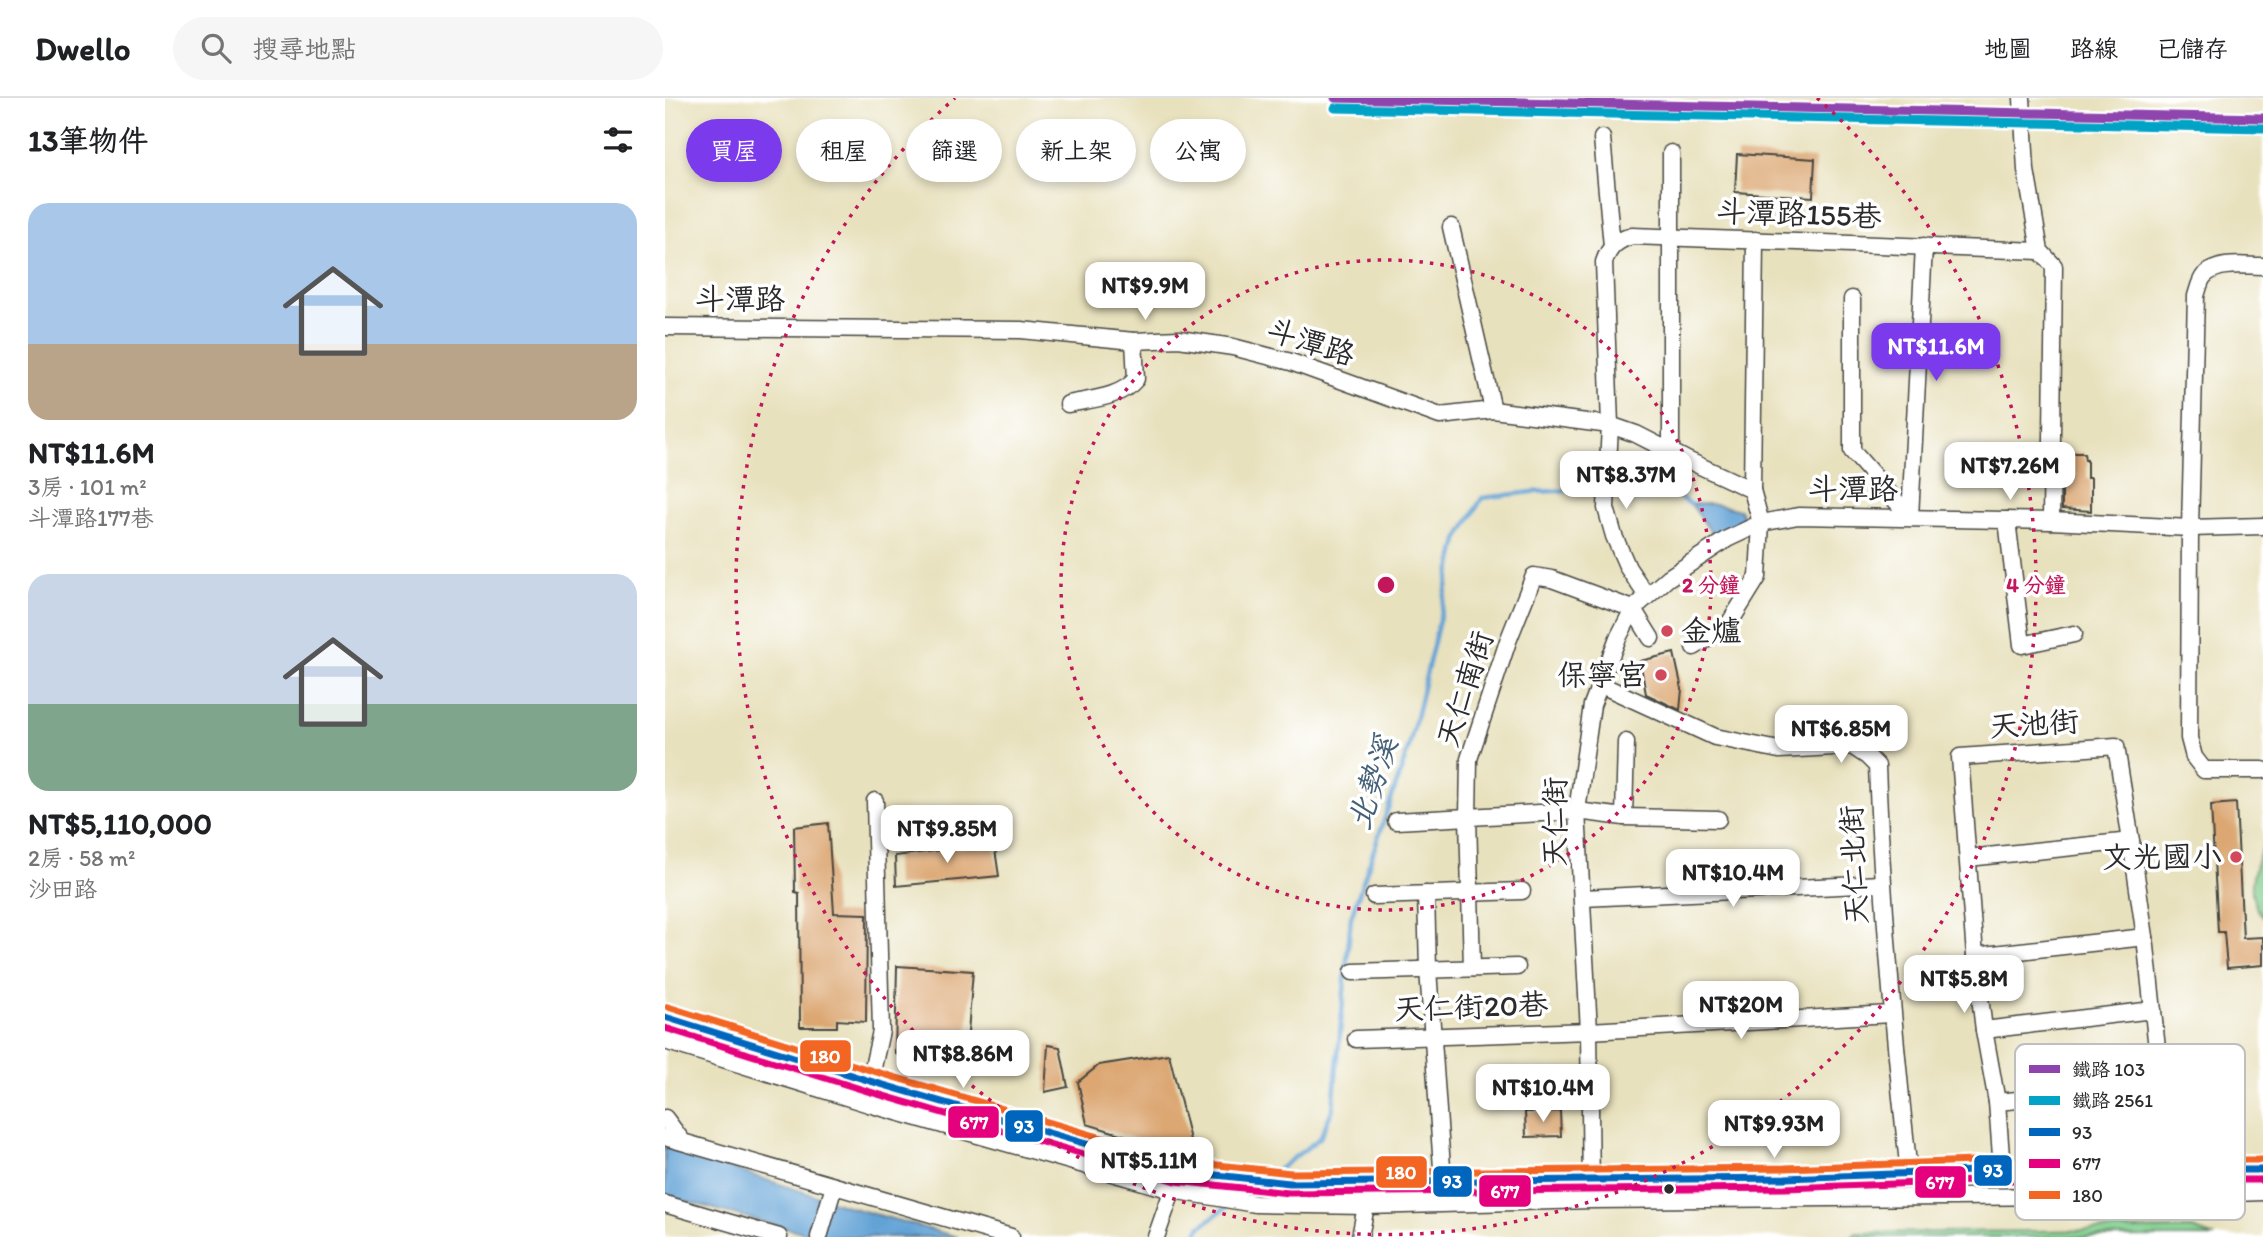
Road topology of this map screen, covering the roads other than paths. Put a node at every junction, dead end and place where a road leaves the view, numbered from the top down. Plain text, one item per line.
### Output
1 (2022, 98) edge
2 (1602, 138) dead end
3 (1671, 153) dead end
4 (1451, 227) dead end
5 (1673, 237) junction
6 (1755, 240) junction
7 (1612, 246) junction
8 (1924, 246) junction
9 (2040, 251) junction
10 (2263, 266) edge
11 (1852, 299) dead end
12 (665, 327) edge
13 (1134, 341) junction
14 (1068, 404) dead end
15 (1493, 410) junction
16 (1610, 425) junction
17 (1671, 452) junction
18 (1752, 489) junction
19 (1910, 517) junction
20 (2007, 520) junction
21 (2051, 521) junction
22 (1761, 523) junction
23 (2263, 526) edge
24 (2190, 528) junction
25 (1647, 596) junction
26 (1633, 609) junction
27 (2074, 634) dead end
28 (1651, 638) dead end
29 (1694, 647) dead end
30 (1599, 684) junction
31 (1626, 742) dead end
32 (2263, 770) edge
33 (875, 801) dead end
34 (1577, 810) junction
35 (1468, 817) junction
36 (1624, 817) junction
37 (1718, 820) dead end
38 (1396, 821) dead end
39 (2131, 841) junction
40 (1968, 858) junction
41 (1881, 884) junction
42 (1523, 891) dead end
43 (1471, 892) junction
44 (1426, 894) junction
45 (1374, 896) dead end
46 (1583, 898) junction
47 (2145, 937) junction
48 (1975, 956) junction
49 (1517, 967) dead end
50 (1472, 968) junction
51 (1428, 969) junction
52 (1353, 972) dead end
53 (2153, 1010) junction
54 (1891, 1014) junction
55 (665, 1017) edge
56 (1984, 1030) junction
57 (1589, 1031) junction
58 (1434, 1038) junction
59 (1356, 1039) dead end
60 (665, 1041) edge
61 (744, 1041) junction
62 (2157, 1044) edge
63 (739, 1064) junction
64 (870, 1081) junction
65 (2015, 1099) edge
66 (1997, 1101) junction
67 (665, 1118) edge
68 (665, 1137) edge
69 (682, 1141) junction
70 (2002, 1170) junction
71 (2015, 1170) edge
72 (2245, 1170) edge
73 (2263, 1170) edge
74 (1179, 1171) junction
75 (1909, 1173) junction
76 (1591, 1181) junction
77 (1443, 1182) junction
78 (834, 1186) junction
79 (1172, 1190) junction
80 (2263, 1192) edge
81 (2245, 1193) edge
82 (2015, 1196) edge
83 (1592, 1200) junction
84 (665, 1205) edge
85 (1366, 1206) junction
86 (779, 1237) edge
87 (819, 1237) edge
88 (1011, 1237) edge
89 (1156, 1237) edge
90 (1360, 1237) edge

1 - 9 street
2 - 7 street
3 - 5 street, 斗潭路155巷
4 - 15 street
5 - 6 street, 斗潭路155巷
5 - 7 street, 斗潭路155巷
5 - 17 street, 斗潭路155巷
6 - 8 street, 斗潭路155巷
6 - 18 street
7 - 16 street
8 - 9 street, 斗潭路155巷
8 - 19 street
9 - 21 street
10 - 24 street
11 - 19 street
12 - 13 street, 斗潭路
13 - 14 street
13 - 15 street, 斗潭路
15 - 16 street, 斗潭路
16 - 17 street, 斗潭路
16 - 25 street
17 - 18 street, 斗潭路
18 - 22 street
19 - 20 street, 斗潭路
19 - 22 street, 斗潭路
20 - 21 street, 斗潭路
20 - 27 street
21 - 24 street, 斗潭路
22 - 25 street, 天仁街
22 - 29 street
23 - 24 street, 斗潭路
24 - 32 street
25 - 26 street, 天仁街
26 - 28 street
26 - 30 street, 天仁街
26 - 35 street, 天仁南街
30 - 34 street, 天仁街
30 - 41 street, 天仁北街
31 - 36 street
33 - 64 street
34 - 35 street
34 - 36 street
34 - 46 street, 天仁街
35 - 38 street
35 - 43 street, 天仁南街
36 - 37 street
39 - 40 street
39 - 40 street, 天池街
39 - 47 street, 天池街
40 - 48 street, 天池街
41 - 46 street
41 - 54 street, 天仁北街
42 - 43 street
43 - 44 street
43 - 50 street, 天仁南街
44 - 45 street
44 - 51 street
46 - 57 street, 天仁街
47 - 48 street
47 - 53 street, 天池街
48 - 56 street, 天池街
49 - 50 street
50 - 51 street
51 - 52 street
51 - 58 street
53 - 56 street
53 - 62 street, 天池街
54 - 57 street, 天仁街20巷
54 - 75 street, 天仁北街
55 - 61 street
56 - 66 street, 天池街
57 - 58 street, 天仁街20巷
57 - 76 street, 天仁街
58 - 59 street, 天仁街20巷
58 - 77 street
60 - 63 street
61 - 63 street
61 - 64 street
63 - 79 street
64 - 74 street
65 - 66 street
66 - 70 street, 天池街
67 - 69 street
68 - 69 street
69 - 78 street
70 - 71 street
70 - 75 street
72 - 73 street
74 - 77 street
74 - 79 street
75 - 76 street
76 - 77 street
76 - 83 street, 天仁街
78 - 87 street
78 - 88 street
79 - 85 street
79 - 89 street
80 - 81 street
82 - 83 street
83 - 85 street
84 - 86 street
85 - 90 street

